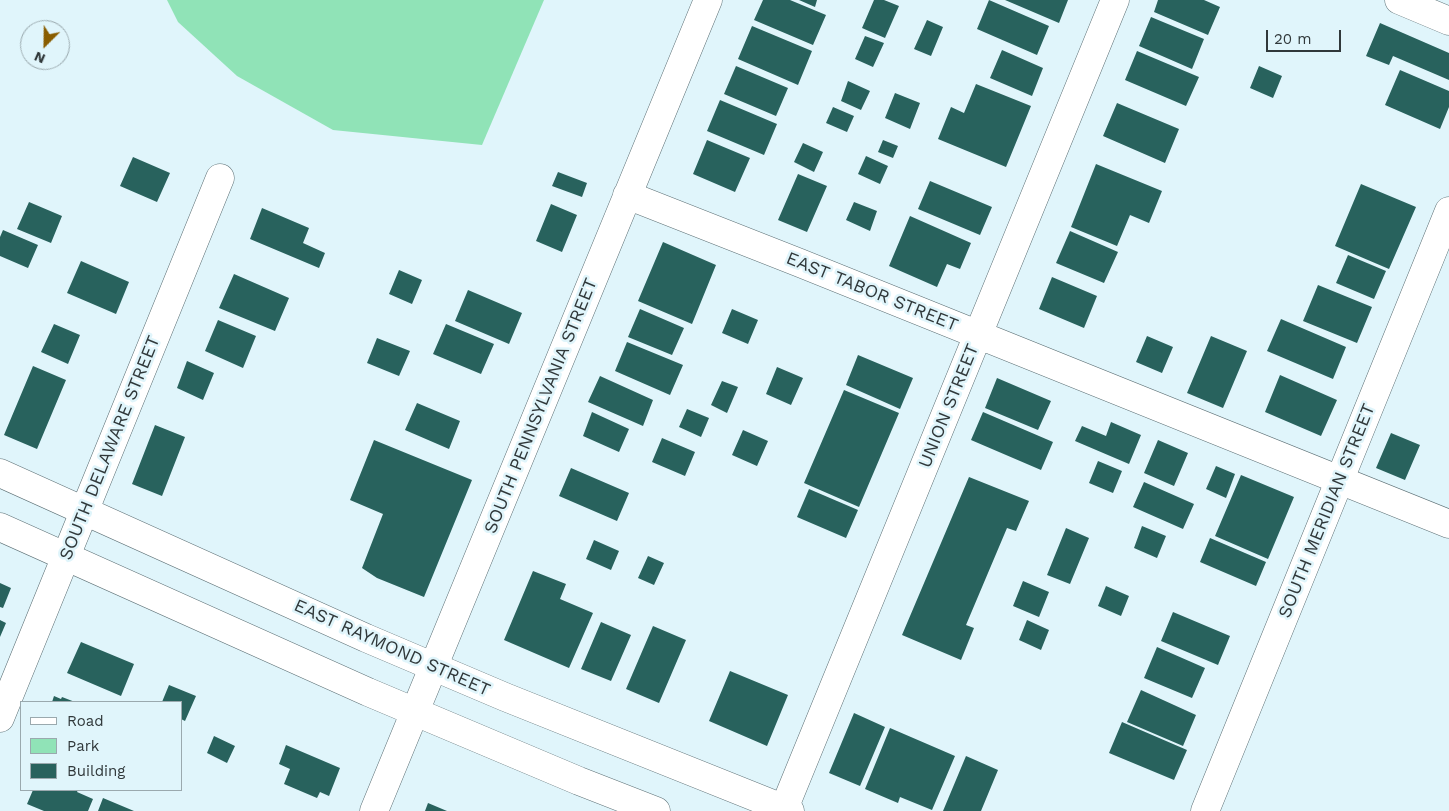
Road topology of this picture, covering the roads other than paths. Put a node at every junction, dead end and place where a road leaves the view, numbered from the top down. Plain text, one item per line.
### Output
1 (708, 0) edge
2 (1115, 0) edge
3 (1399, 0) edge
4 (1449, 21) edge
5 (220, 178) dead end
6 (627, 196) junction
7 (1449, 211) edge
8 (978, 335) junction
9 (0, 473) edge
10 (1339, 480) junction
11 (85, 512) junction
12 (1449, 524) edge
13 (0, 526) edge
14 (66, 556) junction
15 (433, 666) junction
16 (415, 712) junction
17 (0, 718) edge
18 (786, 810) edge
19 (374, 811) edge
20 (656, 811) edge
21 (1205, 811) edge

1 - 6 street, SOUTH PENNSYLVANIA STREET
2 - 8 street, UNION STREET
3 - 4 street
5 - 11 street, SOUTH DELAWARE STREET
6 - 8 street, EAST TABOR STREET
6 - 15 street, SOUTH PENNSYLVANIA STREET
7 - 10 street, SOUTH MERIDIAN STREET
8 - 10 street, EAST TABOR STREET
8 - 18 street, UNION STREET
9 - 11 street, EAST RAYMOND STREET
10 - 12 street, EAST TABOR STREET
10 - 21 street, SOUTH MERIDIAN STREET
11 - 14 street, SOUTH DELAWARE STREET
11 - 15 street, EAST RAYMOND STREET
13 - 14 street
14 - 16 street
14 - 17 street, SOUTH DELAWARE STREET
15 - 16 street, SOUTH PENNSYLVANIA STREET
15 - 18 street, EAST RAYMOND STREET
16 - 19 street, SOUTH PENNSYLVANIA STREET
16 - 20 street

